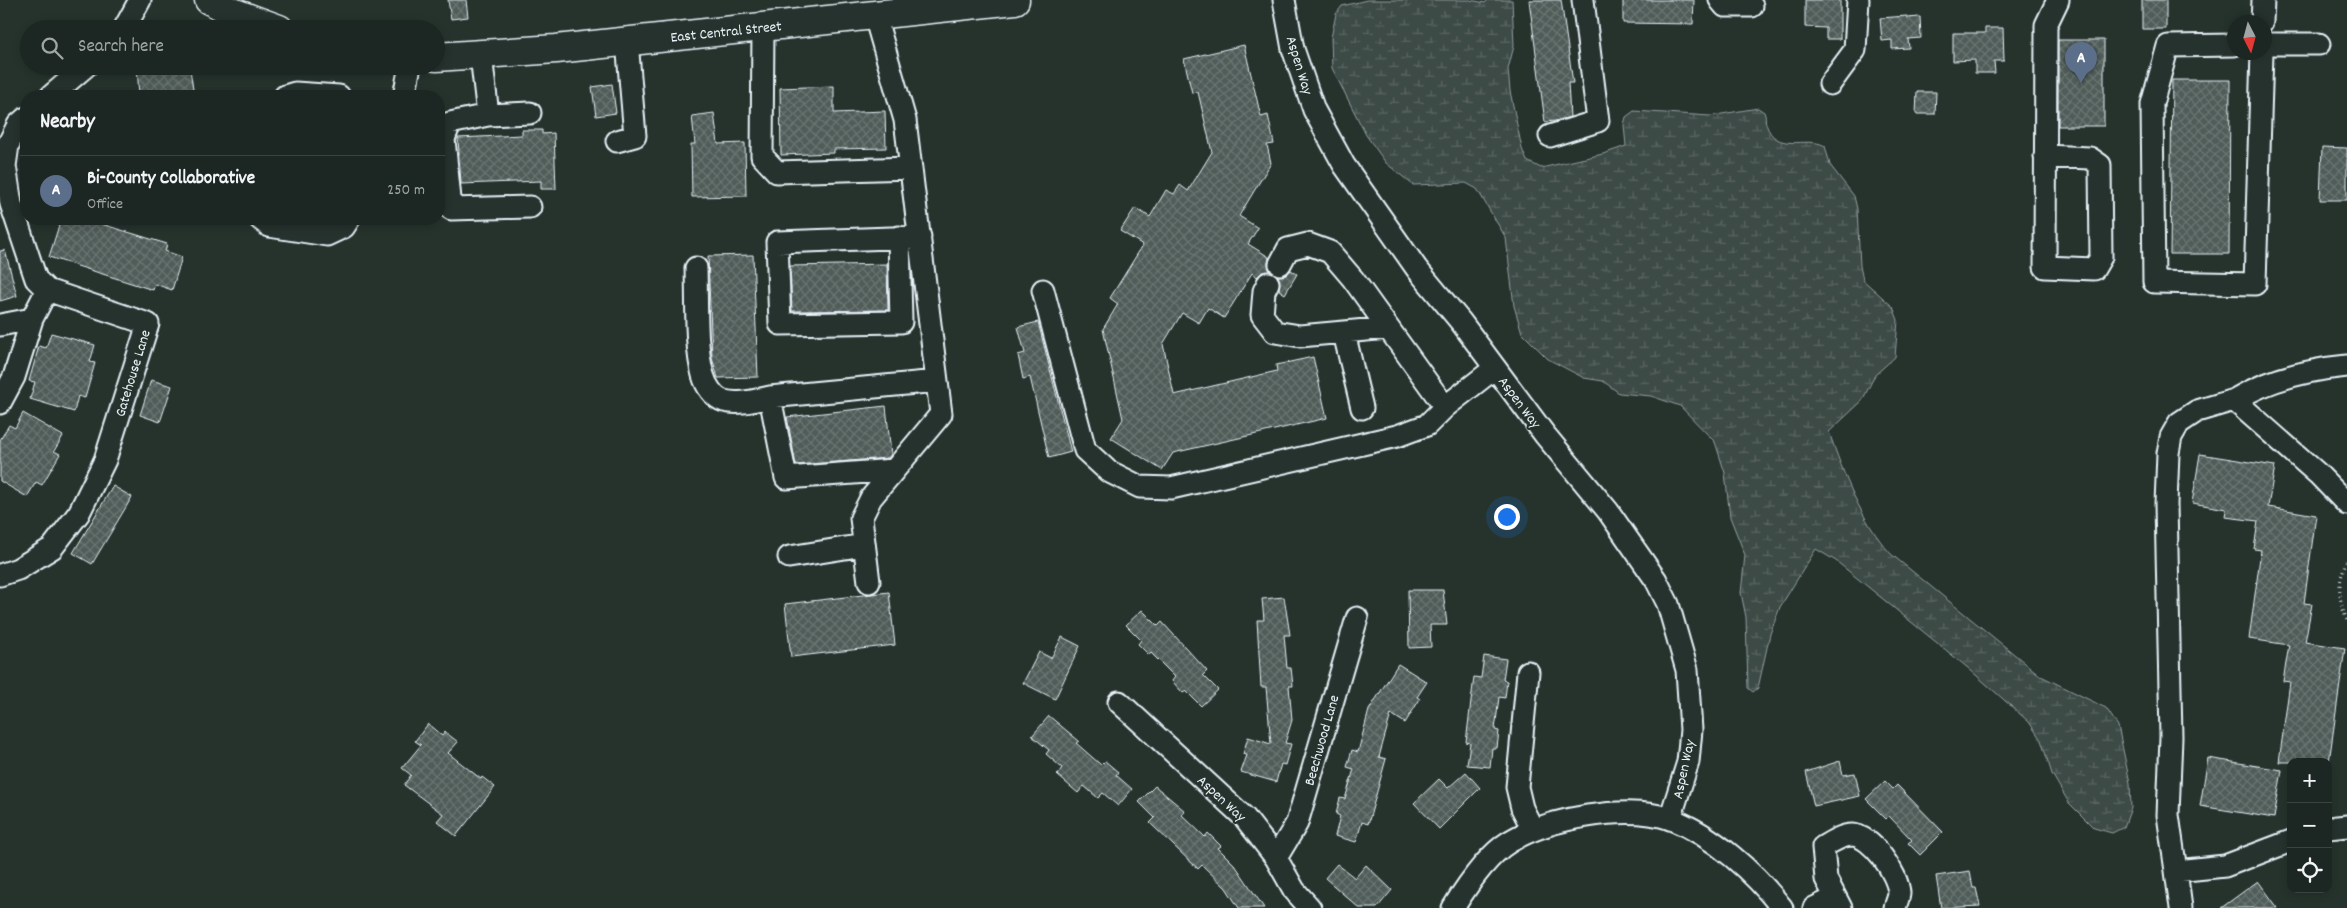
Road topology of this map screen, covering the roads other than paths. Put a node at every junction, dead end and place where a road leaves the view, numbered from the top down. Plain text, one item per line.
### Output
1 (140, 0) edge
2 (209, 0) edge
3 (1015, 0) edge
4 (1284, 0) edge
5 (1583, 0) edge
6 (1720, 0) edge
7 (1858, 0) edge
8 (2058, 0) edge
9 (2263, 0) edge
10 (1752, 6) dead end
11 (2262, 15) edge
12 (875, 16) junction
13 (129, 20) edge
14 (256, 20) edge
15 (763, 28) junction
16 (628, 41) junction
17 (2272, 44) edge
18 (2319, 44) dead end
19 (2227, 45) edge
20 (481, 55) junction
21 (445, 57) edge
22 (2262, 60) edge
23 (76, 75) edge
24 (408, 75) edge
25 (1830, 84) dead end
26 (58, 90) edge
27 (405, 90) edge
28 (530, 113) dead end
29 (488, 115) junction
30 (20, 123) edge
31 (445, 136) edge
32 (1550, 136) dead end
33 (617, 141) dead end
34 (445, 149) edge
35 (2045, 156) junction
36 (912, 168) junction
37 (5, 205) edge
38 (530, 207) dead end
39 (268, 225) edge
40 (345, 225) edge
41 (910, 237) junction
42 (1280, 264) dead end
43 (696, 268) dead end
44 (1268, 283) dead end
45 (47, 290) junction
46 (1043, 290) dead end
47 (32, 319) junction
48 (0, 325) edge
49 (1388, 328) junction
50 (1344, 333) junction
51 (2347, 366) edge
52 (1495, 368) junction
53 (938, 381) junction
54 (770, 398) junction
55 (2234, 400) junction
56 (0, 404) edge
57 (1445, 407) junction
58 (1362, 408) dead end
59 (894, 470) junction
60 (2347, 504) edge
61 (864, 545) junction
62 (789, 557) dead end
63 (0, 575) edge
64 (869, 582) dead end
65 (1357, 618) dead end
66 (1528, 672) dead end
67 (1119, 702) dead end
68 (1670, 819) junction
69 (2347, 826) edge
70 (2332, 828) edge
71 (1532, 830) junction
72 (2287, 843) edge
73 (1276, 858) junction
74 (2176, 871) junction
75 (1838, 903) edge
76 (1310, 908) edge
77 (1453, 908) edge
78 (1782, 908) edge
79 (1814, 908) edge
80 (1895, 908) edge
81 (2181, 908) edge

1 - 13 street
2 - 14 main road
3 - 12 main road, East Central Street
4 - 52 street, Aspen Way
5 - 32 street
6 - 10 street
7 - 25 street
8 - 35 street
9 - 11 street
12 - 15 main road, East Central Street
12 - 36 street
15 - 16 main road, East Central Street
15 - 36 street
16 - 20 main road, East Central Street
16 - 33 street
17 - 18 street
19 - 22 street
20 - 21 main road, East Central Street
20 - 29 street
23 - 26 street
24 - 27 street
28 - 29 street
29 - 31 street
30 - 37 street
34 - 38 street
35 - 35 street
36 - 41 street
37 - 45 street
39 - 40 street
41 - 41 street
41 - 53 street
42 - 49 street
43 - 54 street
44 - 50 street
45 - 47 street
45 - 63 street, Gatehouse Lane
46 - 57 street
47 - 48 street
47 - 56 street
49 - 50 street
49 - 57 street
50 - 58 street
51 - 55 street
52 - 57 street
52 - 68 street, Aspen Way
53 - 54 street
53 - 59 street
54 - 59 street
55 - 60 street
55 - 74 street
59 - 61 street
61 - 62 street
61 - 64 street
65 - 73 street, Beechwood Lane
66 - 71 street
67 - 73 street, Aspen Way
68 - 71 street
68 - 78 street
69 - 70 street
71 - 77 street
72 - 74 street
73 - 76 street, Aspen Way
74 - 81 street
75 - 79 street
75 - 80 street

